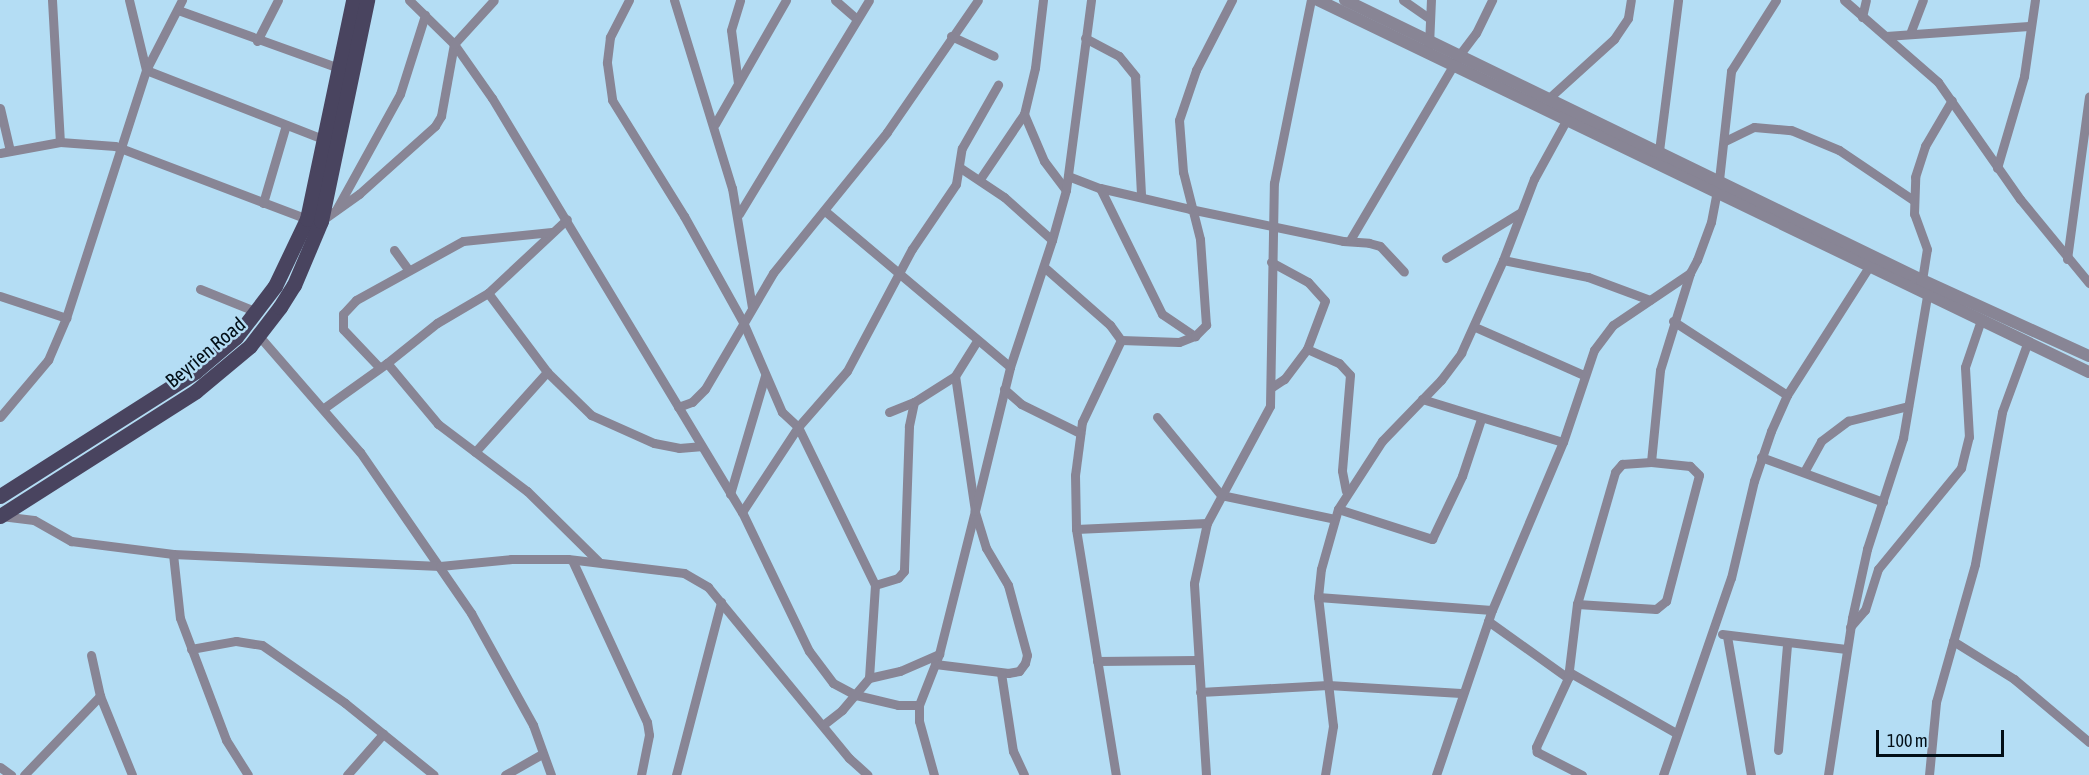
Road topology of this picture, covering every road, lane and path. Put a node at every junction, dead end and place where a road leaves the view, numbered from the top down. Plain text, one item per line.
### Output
1 (52, 0) edge
2 (129, 0) edge
3 (182, 0) edge
4 (278, 0) edge
5 (353, 0) edge
6 (367, 0) edge
7 (409, 0) edge
8 (629, 0) edge
9 (675, 0) edge
10 (740, 0) edge
11 (786, 0) edge
12 (835, 0) edge
13 (869, 0) edge
14 (968, 0) edge
15 (978, 0) edge
16 (1043, 0) edge
17 (1091, 0) edge
18 (1232, 0) edge
19 (1311, 0) edge
20 (1318, 0) edge
21 (1345, 0) edge
22 (1403, 0) edge
23 (1431, 0) edge
24 (1492, 0) edge
25 (1631, 0) edge
26 (1678, 0) edge
27 (1776, 0) edge
28 (1844, 0) edge
29 (1866, 0) edge
30 (1923, 0) edge
31 (2035, 0) edge
32 (491, 1) edge
33 (178, 10) junction
34 (970, 10) junction
35 (425, 15) junction
36 (1862, 18) junction
37 (856, 19) junction
38 (1430, 19) junction
39 (2029, 26) junction
40 (1911, 31) junction
41 (951, 36) junction
42 (1886, 36) junction
43 (1085, 38) junction
44 (257, 41) junction
45 (454, 44) junction
46 (1429, 45) junction
47 (994, 56) dead end
48 (1457, 59) junction
49 (339, 68) junction
50 (146, 70) junction
51 (738, 83) junction
52 (998, 85) dead end
53 (2089, 96) edge
54 (1549, 98) junction
55 (1952, 99) junction
56 (0, 108) edge
57 (1024, 114) junction
58 (1567, 119) junction
59 (715, 124) junction
60 (286, 125) junction
61 (2088, 135) edge
62 (326, 140) junction
63 (1725, 141) junction
64 (60, 142) junction
65 (122, 148) junction
66 (10, 151) junction
67 (1659, 151) junction
68 (0, 153) edge
69 (959, 167) junction
70 (1997, 168) junction
71 (1068, 176) junction
72 (980, 179) junction
73 (1717, 186) junction
74 (1100, 188) junction
75 (1066, 190) junction
76 (1141, 195) junction
77 (1913, 200) junction
78 (263, 203) junction
79 (1190, 209) junction
80 (825, 211) junction
81 (334, 212) junction
82 (1521, 212) junction
83 (739, 214) junction
84 (567, 219) junction
85 (314, 220) junction
86 (1273, 226) junction
87 (552, 232) junction
88 (1052, 240) junction
89 (1350, 240) junction
90 (394, 250) dead end
91 (1446, 258) dead end
92 (2067, 259) junction
93 (1503, 260) junction
94 (1271, 262) junction
95 (1044, 267) junction
96 (1869, 267) junction
97 (408, 269) junction
98 (1404, 272) dead end
99 (899, 273) junction
100 (1690, 273) junction
101 (1922, 280) junction
102 (2089, 283) edge
103 (200, 289) dead end
104 (488, 293) junction
105 (0, 296) edge
106 (1927, 296) junction
107 (1650, 300) junction
108 (752, 307) junction
109 (257, 312) junction
110 (66, 318) junction
111 (1986, 318) junction
112 (1673, 321) junction
113 (743, 322) junction
114 (1474, 327) junction
115 (1195, 336) junction
116 (1121, 339) junction
117 (255, 341) junction
118 (976, 342) junction
119 (2027, 344) junction
120 (1307, 349) junction
121 (2089, 356) edge
122 (383, 365) junction
123 (1010, 367) junction
124 (547, 372) junction
125 (2089, 372) edge
126 (1584, 375) junction
127 (765, 376) junction
128 (956, 376) junction
129 (1272, 387) junction
130 (1004, 389) junction
131 (1787, 395) junction
132 (1422, 399) junction
133 (914, 402) junction
134 (1908, 406) junction
135 (678, 407) junction
136 (324, 408) junction
137 (889, 412) dead end
138 (0, 417) edge
139 (1157, 417) dead end
140 (1481, 419) junction
141 (798, 427) junction
142 (1080, 433) junction
143 (1563, 442) junction
144 (700, 446) junction
145 (476, 452) junction
146 (1761, 457) junction
147 (1651, 462) junction
148 (1804, 472) junction
149 (1346, 491) junction
150 (730, 494) junction
151 (1221, 495) junction
152 (0, 496) edge
153 (1883, 502) junction
154 (1338, 509) junction
155 (742, 512) junction
156 (975, 512) junction
157 (0, 516) edge
158 (1335, 519) junction
159 (1207, 523) junction
160 (1076, 529) junction
161 (173, 555) junction
162 (572, 560) junction
163 (598, 561) junction
164 (440, 566) junction
165 (875, 585) junction
166 (1318, 597) junction
167 (721, 602) junction
168 (1577, 604) junction
169 (1492, 610) junction
170 (1488, 621) junction
171 (1850, 627) junction
172 (1714, 632) junction
173 (1727, 636) junction
174 (1953, 641) junction
175 (1787, 644) junction
176 (191, 649) junction
177 (1846, 650) junction
178 (91, 655) dead end
179 (937, 659) junction
180 (1197, 660) junction
181 (1096, 661) junction
182 (1001, 673) junction
183 (1568, 675) junction
184 (869, 678) junction
185 (1328, 685) junction
186 (1200, 692) junction
187 (1461, 693) junction
188 (856, 695) junction
189 (100, 696) junction
190 (919, 705) junction
191 (822, 725) junction
192 (1676, 733) junction
193 (383, 734) junction
194 (2089, 742) edge
195 (1778, 750) dead end
196 (542, 754) junction
197 (0, 767) edge
198 (11, 775) edge
199 (24, 775) edge
200 (132, 775) edge
201 (248, 775) edge
202 (347, 775) edge
203 (434, 775) edge
204 (504, 775) edge
205 (551, 775) edge
206 (641, 775) edge
207 (676, 775) edge
208 (867, 775) edge
209 (934, 775) edge
210 (1024, 775) edge
211 (1116, 775) edge
212 (1206, 775) edge
213 (1324, 775) edge
214 (1436, 775) edge
215 (1582, 775) edge
216 (1663, 775) edge
217 (1751, 775) edge
218 (1828, 775) edge
219 (1929, 775) edge

1 - 64 street
2 - 50 street
3 - 33 street
4 - 44 street
5 - 49 main road, Beyrien Road
6 - 85 main road, Beyrien Road
7 - 35 street
8 - 113 street
9 - 59 street
10 - 51 street
11 - 51 street
12 - 37 street
13 - 37 street
14 - 34 street
15 - 34 street
16 - 57 street
17 - 43 street
18 - 79 street
19 - 86 street
20 - 46 street
21 - 46 street
22 - 38 street
23 - 38 street
24 - 48 street
25 - 54 street
26 - 67 street
27 - 63 street
28 - 36 street
29 - 36 street
30 - 40 street
31 - 39 street
32 - 45 street
33 - 44 street
33 - 50 street
34 - 41 street
35 - 45 street
35 - 81 street
36 - 42 street
37 - 83 street
38 - 46 street
39 - 40 street
39 - 70 street
40 - 42 street
41 - 47 street
41 - 80 street
42 - 55 street
43 - 71 street
43 - 76 street
44 - 49 street
45 - 81 street
45 - 84 street
46 - 48 street
48 - 54 street
48 - 58 street
48 - 89 street
49 - 62 main road, Beyrien Road
50 - 60 street
50 - 65 street
51 - 59 street
52 - 69 street
53 - 61 street
54 - 67 street
55 - 70 street
55 - 77 street
56 - 66 street
57 - 72 street
57 - 75 street
58 - 73 street
58 - 82 street
59 - 83 street
60 - 62 street
60 - 78 street
61 - 92 street
62 - 85 main road, Beyrien Road
63 - 73 street
63 - 77 street
64 - 65 street
64 - 66 street
65 - 78 street
65 - 110 street
66 - 68 street
67 - 73 street
69 - 72 street
69 - 99 street
70 - 92 street
71 - 74 street
71 - 75 street
72 - 88 street
73 - 96 street
73 - 100 street
73 - 101 street
74 - 76 street
74 - 115 street
75 - 88 street
76 - 79 street
77 - 101 street
78 - 85 street
79 - 86 street
79 - 115 street
80 - 99 street
80 - 108 street
81 - 85 street
82 - 91 street
82 - 93 street
83 - 108 street
84 - 87 street
84 - 135 street
85 - 109 main road, Beyrien Road
85 - 117 main road, Beyrien Road
86 - 89 street
86 - 94 street
87 - 97 street
87 - 104 street
88 - 95 street
89 - 98 street
90 - 97 street
92 - 102 street
93 - 107 street
93 - 114 street
94 - 120 street
94 - 129 street
95 - 116 street
95 - 123 street
96 - 106 street
96 - 131 street
97 - 122 street
99 - 118 street
99 - 141 street
100 - 107 street
100 - 112 street
101 - 111 street
103 - 109 street
104 - 122 street
104 - 124 street
105 - 110 street
106 - 111 street
106 - 134 street
107 - 126 street
108 - 113 street
109 - 152 main road, Beyrien Road
110 - 138 street
111 - 119 street
111 - 121 street
111 - 171 street
112 - 131 street
112 - 147 street
113 - 127 street
113 - 135 street
114 - 126 street
114 - 132 street
115 - 116 street
116 - 142 street
117 - 136 street
117 - 157 main road, Beyrien Road
118 - 123 street
118 - 128 street
119 - 125 street
119 - 174 street
120 - 129 street
120 - 149 street
122 - 136 street
122 - 145 street
123 - 130 street
124 - 144 street
124 - 145 street
126 - 143 street
127 - 141 street
127 - 150 street
128 - 133 street
128 - 156 street
129 - 151 street
130 - 142 street
130 - 156 street
131 - 146 street
132 - 140 street
132 - 149 street
133 - 137 street
133 - 165 street
134 - 148 street
134 - 153 street
135 - 144 street
136 - 164 street
139 - 151 street
140 - 143 street
140 - 154 street
141 - 155 street
141 - 165 street
142 - 160 street
143 - 169 street
144 - 150 street
145 - 163 street
146 - 148 street
146 - 172 street
147 - 168 street
147 - 168 street
148 - 153 street
149 - 154 street
150 - 155 street
151 - 158 street
151 - 159 street
153 - 171 street
154 - 158 street
155 - 188 street
156 - 179 street
156 - 182 street
157 - 161 street
158 - 166 street
159 - 160 street
159 - 180 street
160 - 181 street
161 - 164 street
161 - 176 street
162 - 163 street
162 - 164 street
162 - 206 street
163 - 167 street
164 - 196 street
165 - 184 street
166 - 169 street
166 - 185 street
167 - 191 street
167 - 207 street
168 - 183 street
169 - 170 street
170 - 183 street
170 - 187 street
171 - 177 street
172 - 173 street
172 - 192 street
173 - 175 street
173 - 217 street
174 - 194 street
174 - 219 street
175 - 177 street
175 - 195 street
176 - 193 street
176 - 201 street
177 - 218 street
178 - 189 street
179 - 182 street
179 - 184 street
179 - 190 street
180 - 181 street
180 - 186 street
181 - 211 street
182 - 210 street
183 - 192 street
183 - 215 street
184 - 188 street
185 - 186 street
185 - 187 street
185 - 213 street
186 - 212 street
187 - 214 street
188 - 190 street
188 - 191 street
189 - 199 street
189 - 200 street
190 - 209 street
191 - 208 street
192 - 216 street
193 - 202 street
193 - 203 street
196 - 204 street
196 - 205 street
197 - 198 street

